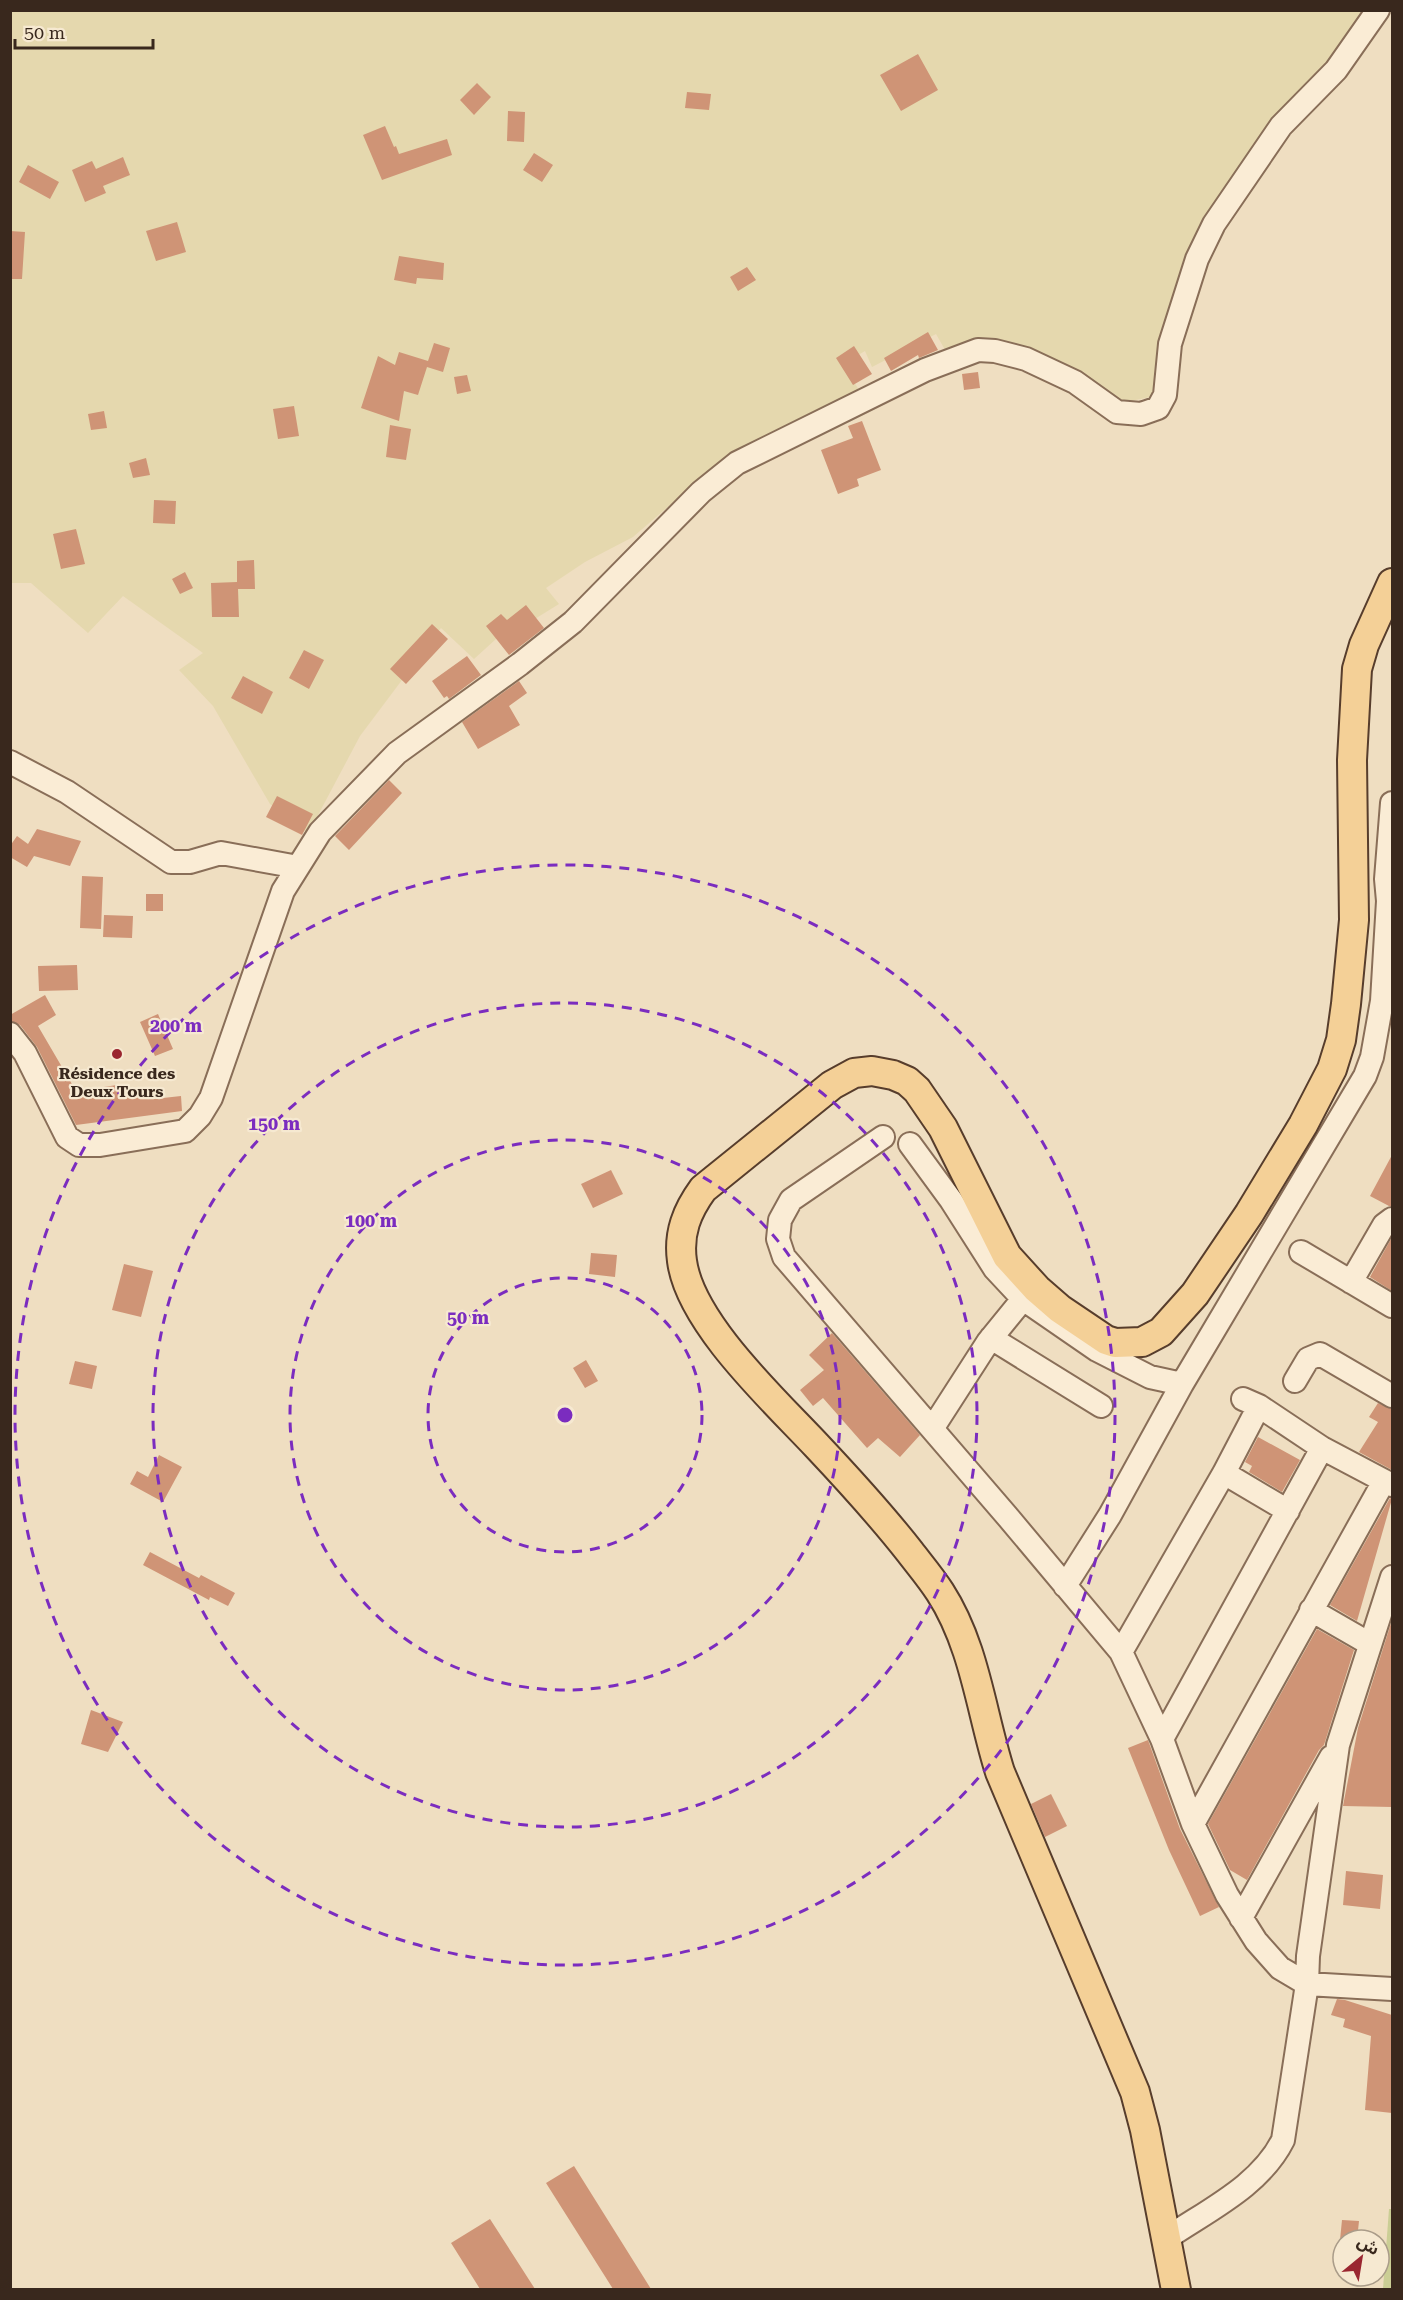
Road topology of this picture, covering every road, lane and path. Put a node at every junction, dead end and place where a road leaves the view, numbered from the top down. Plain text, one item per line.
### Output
1 (1378, 10) edge
2 (1392, 583) edge
3 (10, 762) edge
4 (1392, 803) edge
5 (1390, 863) edge
6 (298, 867) junction
7 (1390, 901) edge
8 (1388, 969) edge
9 (10, 1034) edge
10 (883, 1137) dead end
11 (910, 1144) dead end
12 (1392, 1219) edge
13 (1301, 1252) dead end
14 (1351, 1282) junction
15 (1023, 1299) junction
16 (1392, 1306) edge
17 (992, 1338) junction
18 (1295, 1381) dead end
19 (1182, 1384) junction
20 (1392, 1396) edge
21 (1101, 1406) dead end
22 (932, 1429) junction
23 (1322, 1448) junction
24 (1224, 1473) junction
25 (1388, 1483) edge
26 (1288, 1511) junction
27 (1392, 1577) edge
28 (1065, 1586) junction
29 (1311, 1610) junction
30 (1370, 1644) junction
31 (1121, 1652) junction
32 (1162, 1739) junction
33 (1338, 1745) junction
34 (1193, 1824) junction
35 (1241, 1918) junction
36 (1307, 1984) junction
37 (1392, 1989) edge
38 (1167, 2238) junction
39 (1176, 2289) edge

1 - 6 street
2 - 38 main road
3 - 6 street
4 - 5 street
5 - 7 street
6 - 9 street
7 - 8 street
8 - 19 street
10 - 22 street
11 - 15 street
12 - 14 street
13 - 14 street
14 - 16 street
15 - 17 street
15 - 19 street
17 - 21 street
17 - 22 street
18 - 20 street
19 - 28 street
22 - 28 street
23 - 24 street
23 - 25 street
23 - 26 street
24 - 26 street
24 - 31 street
25 - 29 street
26 - 32 street
27 - 30 street
28 - 31 street
29 - 30 street
29 - 34 street
30 - 33 street
31 - 32 street
32 - 34 street
33 - 35 street
33 - 36 street
34 - 35 street
35 - 36 street
36 - 37 street
36 - 38 street
38 - 39 main road

